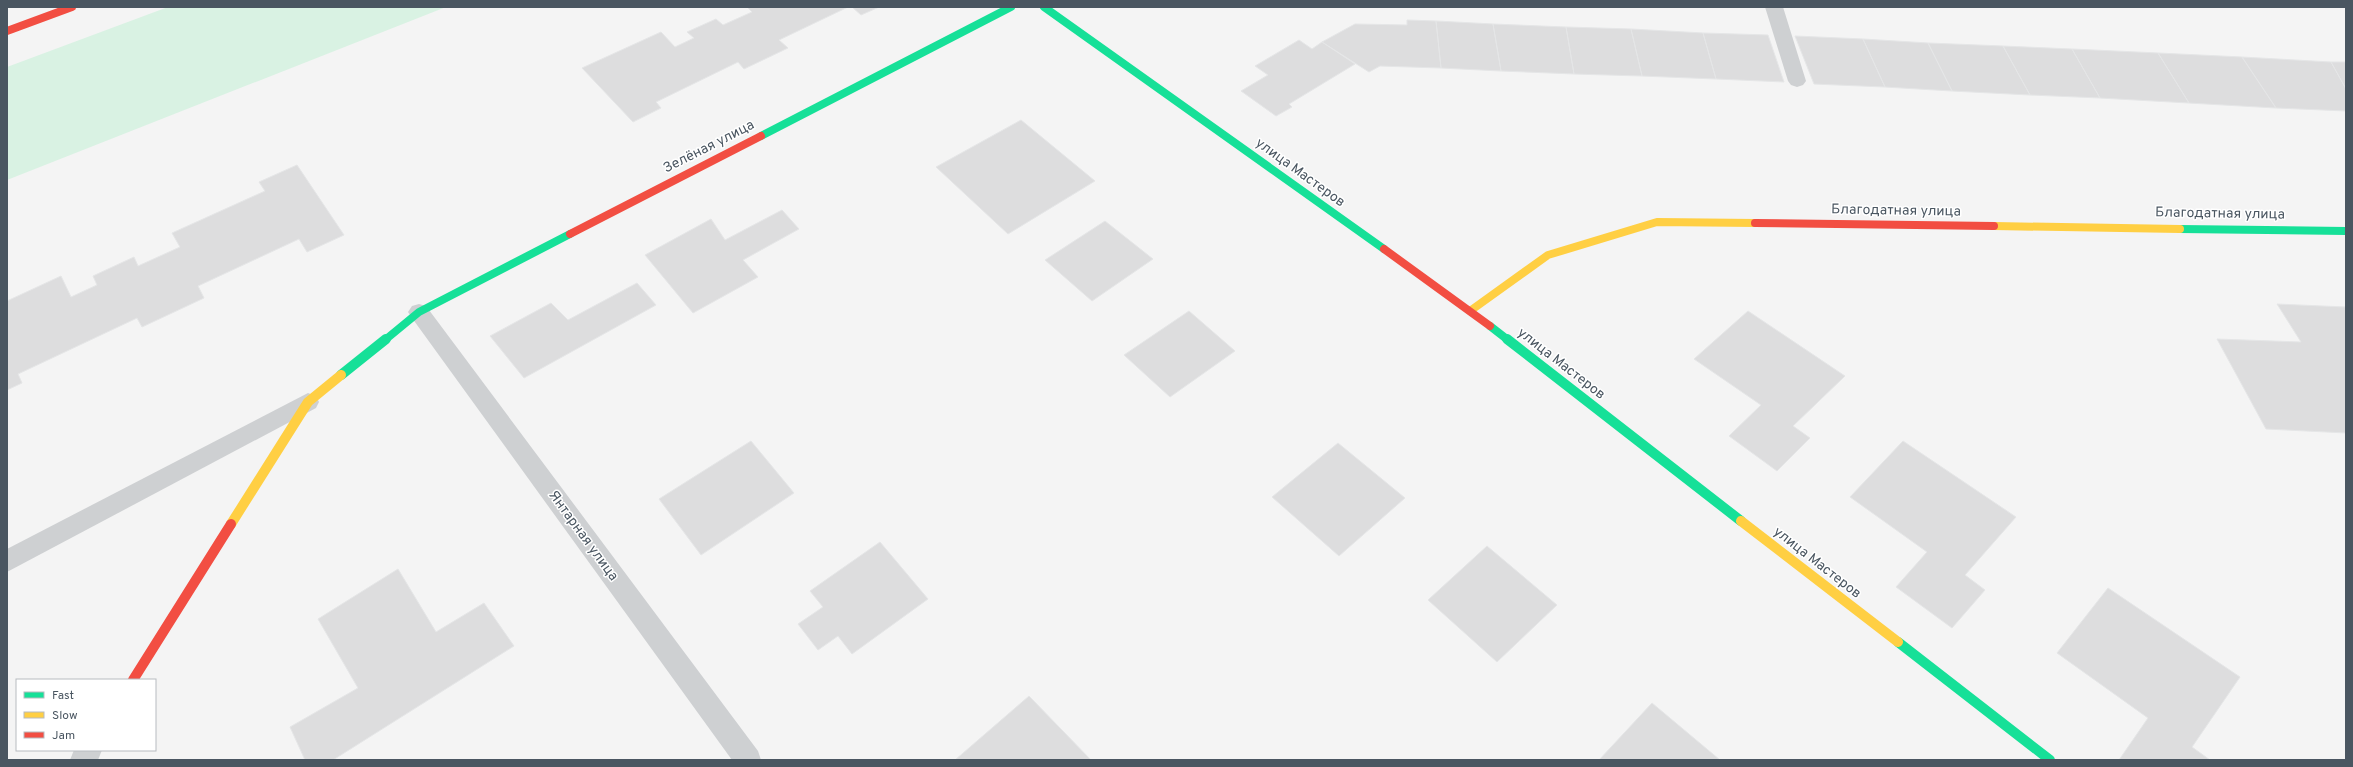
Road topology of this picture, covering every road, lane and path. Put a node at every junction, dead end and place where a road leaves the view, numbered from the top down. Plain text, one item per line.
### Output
1 (72, 7) edge
2 (1011, 7) edge
3 (1044, 7) edge
4 (1774, 7) edge
5 (7, 31) edge
6 (1797, 81) dead end
7 (2346, 231) edge
8 (1470, 311) junction
9 (419, 312) junction
10 (308, 402) junction
11 (7, 561) edge
12 (134, 679) edge
13 (88, 751) edge
14 (83, 760) edge
15 (748, 760) edge
16 (2050, 760) edge

1 - 5 street
2 - 9 street, Зелёная улица
3 - 8 street, улица Мастеров
4 - 6 street
7 - 8 street, Благодатная улица
8 - 16 street, улица Мастеров
9 - 10 street, Зелёная улица
9 - 15 street, Янтарная улица
10 - 11 street
10 - 12 street, Зелёная улица
13 - 14 street

